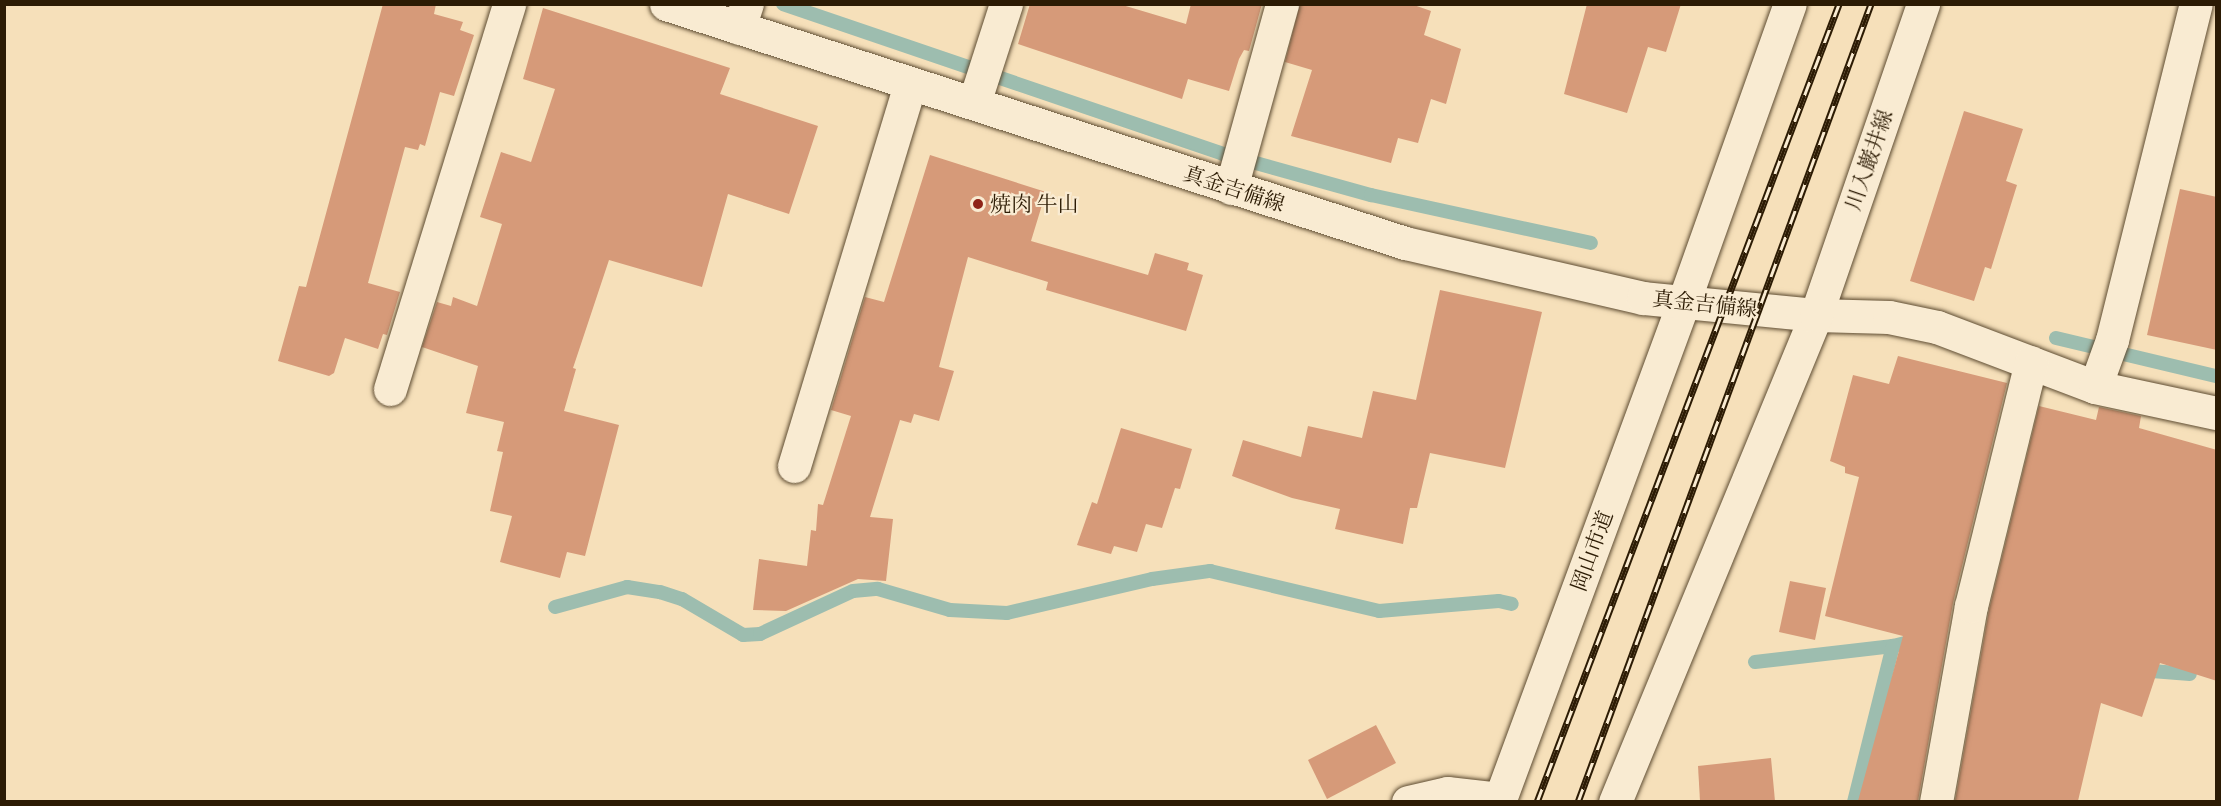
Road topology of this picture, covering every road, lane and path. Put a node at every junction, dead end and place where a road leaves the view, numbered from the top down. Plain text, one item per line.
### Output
1 (509, 4) edge
2 (666, 4) edge
3 (1006, 4) edge
4 (1282, 4) edge
5 (1790, 4) edge
6 (1923, 4) edge
7 (2196, 4) edge
8 (744, 13) edge
9 (910, 83) junction
10 (976, 95) junction
11 (1237, 165) junction
12 (1684, 301) junction
13 (1816, 315) junction
14 (2031, 362) junction
15 (2098, 379) junction
16 (390, 389) dead end
17 (2217, 412) edge
18 (794, 466) dead end
19 (1500, 800) edge
20 (1408, 801) edge
21 (1615, 801) edge
22 (1936, 801) edge

1 - 16 street
2 - 8 street, 真金吉備線
3 - 10 street
4 - 11 street
5 - 12 street
6 - 13 street, 川入巌井線
7 - 15 street
8 - 9 street, 真金吉備線
9 - 10 street, 真金吉備線
9 - 18 street
10 - 11 street, 真金吉備線
11 - 12 street, 真金吉備線
12 - 13 street, 真金吉備線
12 - 19 street, 岡山市道
13 - 14 street, 真金吉備線
13 - 21 street
14 - 15 street, 真金吉備線
14 - 22 street
15 - 17 street, 真金吉備線
19 - 20 street

